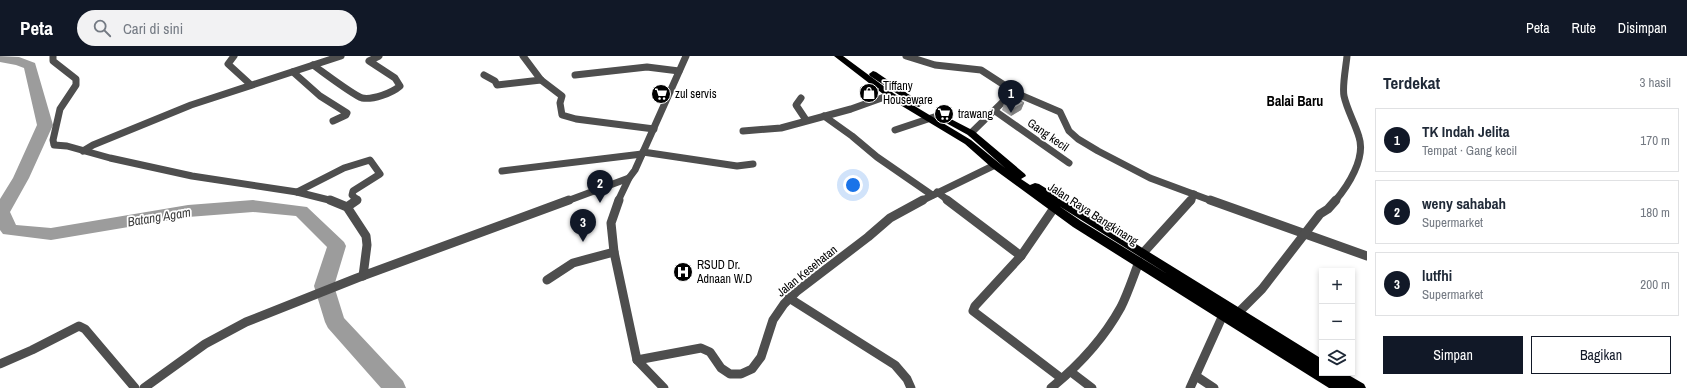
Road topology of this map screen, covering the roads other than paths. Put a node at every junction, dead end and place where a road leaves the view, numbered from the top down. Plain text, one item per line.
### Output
1 (53, 56) edge
2 (234, 56) edge
3 (341, 56) edge
4 (379, 56) edge
5 (523, 56) edge
6 (686, 56) edge
7 (841, 56) edge
8 (906, 56) edge
9 (1347, 56) edge
10 (313, 65) junction
11 (678, 71) junction
12 (293, 72) junction
13 (484, 75) dead end
14 (575, 75) dead end
15 (541, 80) junction
16 (251, 85) junction
17 (1014, 91) junction
18 (890, 95) junction
19 (801, 98) dead end
20 (995, 111) junction
21 (824, 116) junction
22 (934, 117) junction
23 (806, 120) junction
24 (333, 122) dead end
25 (654, 129) junction
26 (895, 130) dead end
27 (743, 131) dead end
28 (970, 133) junction
29 (84, 150) junction
30 (642, 153) junction
31 (1069, 163) dead end
32 (753, 164) dead end
33 (995, 165) junction
34 (502, 171) dead end
35 (629, 178) junction
36 (300, 190) junction
37 (934, 193) junction
38 (1194, 194) junction
39 (350, 205) junction
40 (1054, 208) junction
41 (1082, 222) junction
42 (1305, 235) junction
43 (614, 252) junction
44 (1021, 256) junction
45 (1367, 256) edge
46 (1141, 257) junction
47 (360, 277) junction
48 (547, 280) dead end
49 (789, 298) junction
50 (1238, 313) junction
51 (1224, 315) junction
52 (637, 360) junction
53 (0, 364) edge
54 (1319, 364) edge
55 (1071, 372) junction
56 (1196, 376) junction
57 (1339, 376) edge
58 (1061, 378) junction
59 (135, 388) edge
60 (144, 388) edge
61 (664, 388) edge
62 (911, 388) edge
63 (1051, 388) edge
64 (1092, 388) edge
65 (1190, 388) edge
66 (1214, 388) edge
67 (1340, 388) edge
68 (1359, 388) edge

1 - 29 street
2 - 16 street
3 - 10 street
4 - 10 street
5 - 15 street
6 - 11 street
7 - 18 highway, Jalan Raya Bangkinang
7 - 22 highway, Jalan Raya Bangkinang
8 - 17 street
9 - 42 street
10 - 12 street
11 - 14 street
11 - 25 street
12 - 16 street
12 - 24 street
13 - 15 street
15 - 25 street
16 - 29 street
17 - 20 street
17 - 38 street
18 - 21 street
18 - 22 highway, Jalan Raya Bangkinang
19 - 23 street
20 - 28 street
20 - 31 street, Gang kecil
21 - 23 street
21 - 37 street
22 - 26 street
22 - 28 highway, Jalan Raya Bangkinang
22 - 33 highway, Jalan Raya Bangkinang
23 - 27 street
25 - 30 street
28 - 41 highway, Jalan Raya Bangkinang
29 - 36 street
30 - 32 street
30 - 34 street
30 - 35 street
33 - 37 street, Jalan Kesehatan
33 - 40 highway, Jalan Raya Bangkinang
35 - 43 street
35 - 47 street
36 - 39 street
36 - 39 street
37 - 44 street
37 - 49 street, Jalan Kesehatan
38 - 42 street
38 - 46 street
39 - 47 street
40 - 41 highway, Jalan Raya Bangkinang
40 - 44 street
41 - 46 highway, Jalan Raya Bangkinang
42 - 45 street
42 - 50 street
43 - 48 street
43 - 52 street
44 - 58 street
46 - 50 highway, Jalan Raya Bangkinang
46 - 51 highway, Jalan Raya Bangkinang
46 - 55 street
47 - 60 street
49 - 52 street, Jalan Kesehatan
49 - 62 street
50 - 54 highway, Jalan Raya Bangkinang
51 - 56 street
51 - 67 highway, Jalan Raya Bangkinang
52 - 61 street
53 - 59 street
55 - 58 street
55 - 64 street
56 - 65 street
56 - 66 street
57 - 68 highway
58 - 63 street

